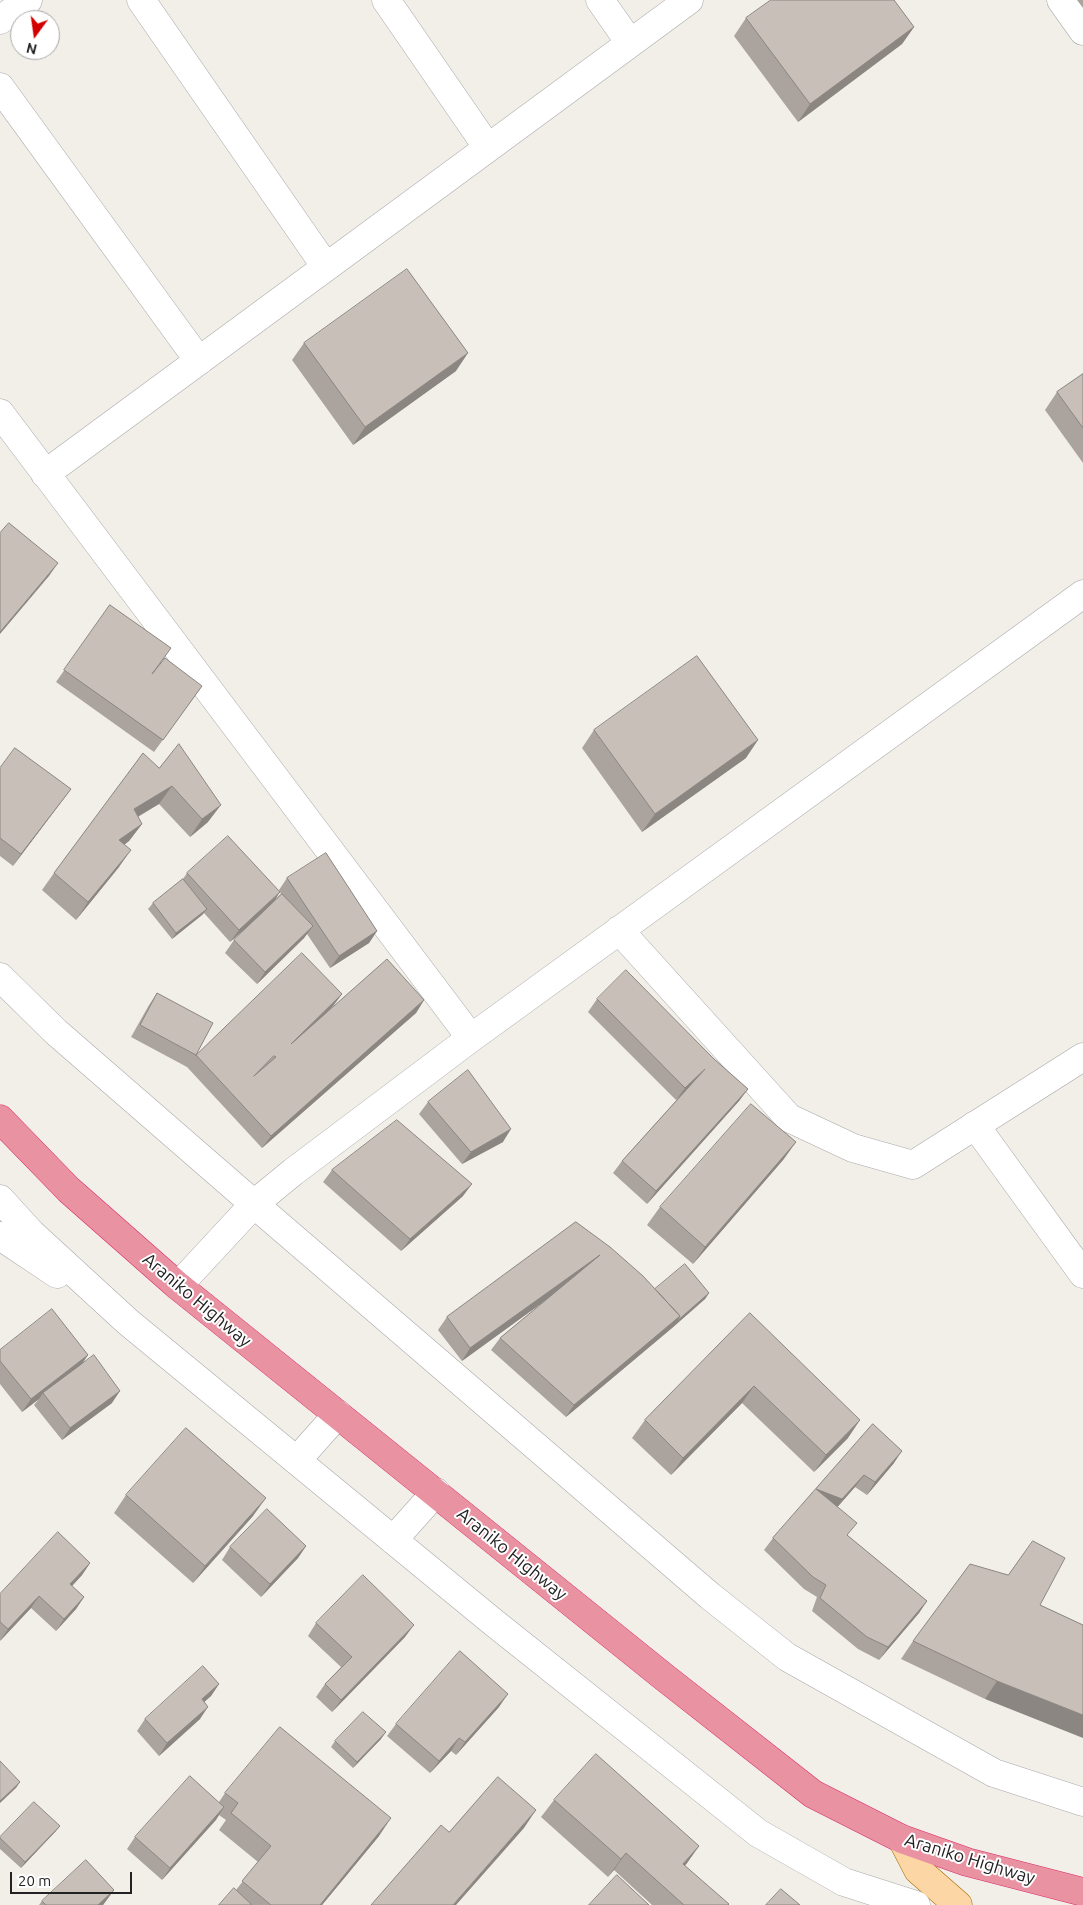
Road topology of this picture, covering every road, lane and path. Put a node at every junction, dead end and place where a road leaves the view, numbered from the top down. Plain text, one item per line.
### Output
1 (28, 0) edge
2 (141, 0) edge
3 (386, 0) edge
4 (600, 0) edge
5 (689, 0) edge
6 (1061, 0) edge
7 (0, 20) edge
8 (1083, 30) edge
9 (630, 43) junction
10 (0, 87) edge
11 (488, 148) junction
12 (326, 267) junction
13 (199, 361) junction
14 (0, 414) edge
15 (45, 474) junction
16 (1083, 594) edge
17 (619, 930) junction
18 (0, 977) edge
19 (471, 1038) junction
20 (1083, 1057) edge
21 (0, 1119) edge
22 (975, 1126) junction
23 (0, 1199) edge
24 (254, 1204) junction
25 (0, 1236) edge
26 (1083, 1274) edge
27 (178, 1286) junction
28 (128, 1322) junction
29 (338, 1414) junction
30 (296, 1460) junction
31 (436, 1492) junction
32 (393, 1540) junction
33 (1083, 1802) edge
34 (902, 1839) junction
35 (1083, 1892) edge
36 (916, 1905) edge
37 (958, 1905) edge

1 - 7 street
2 - 12 street
3 - 11 street
4 - 9 street
5 - 9 street
6 - 8 street
9 - 11 street
10 - 13 street
11 - 12 street
12 - 13 street
13 - 15 street
14 - 15 street
15 - 19 street
16 - 17 street
17 - 19 street
17 - 22 street
18 - 24 street
19 - 24 street
20 - 22 street
21 - 27 highway, Araniko Highway
22 - 26 street
23 - 28 street
24 - 27 street
24 - 33 street
25 - 28 street
27 - 29 highway, Araniko Highway
28 - 30 street
29 - 30 street
29 - 31 highway, Araniko Highway
30 - 32 street
31 - 32 street
31 - 34 highway, Araniko Highway
32 - 36 street
34 - 35 highway, Araniko Highway
34 - 37 main road

